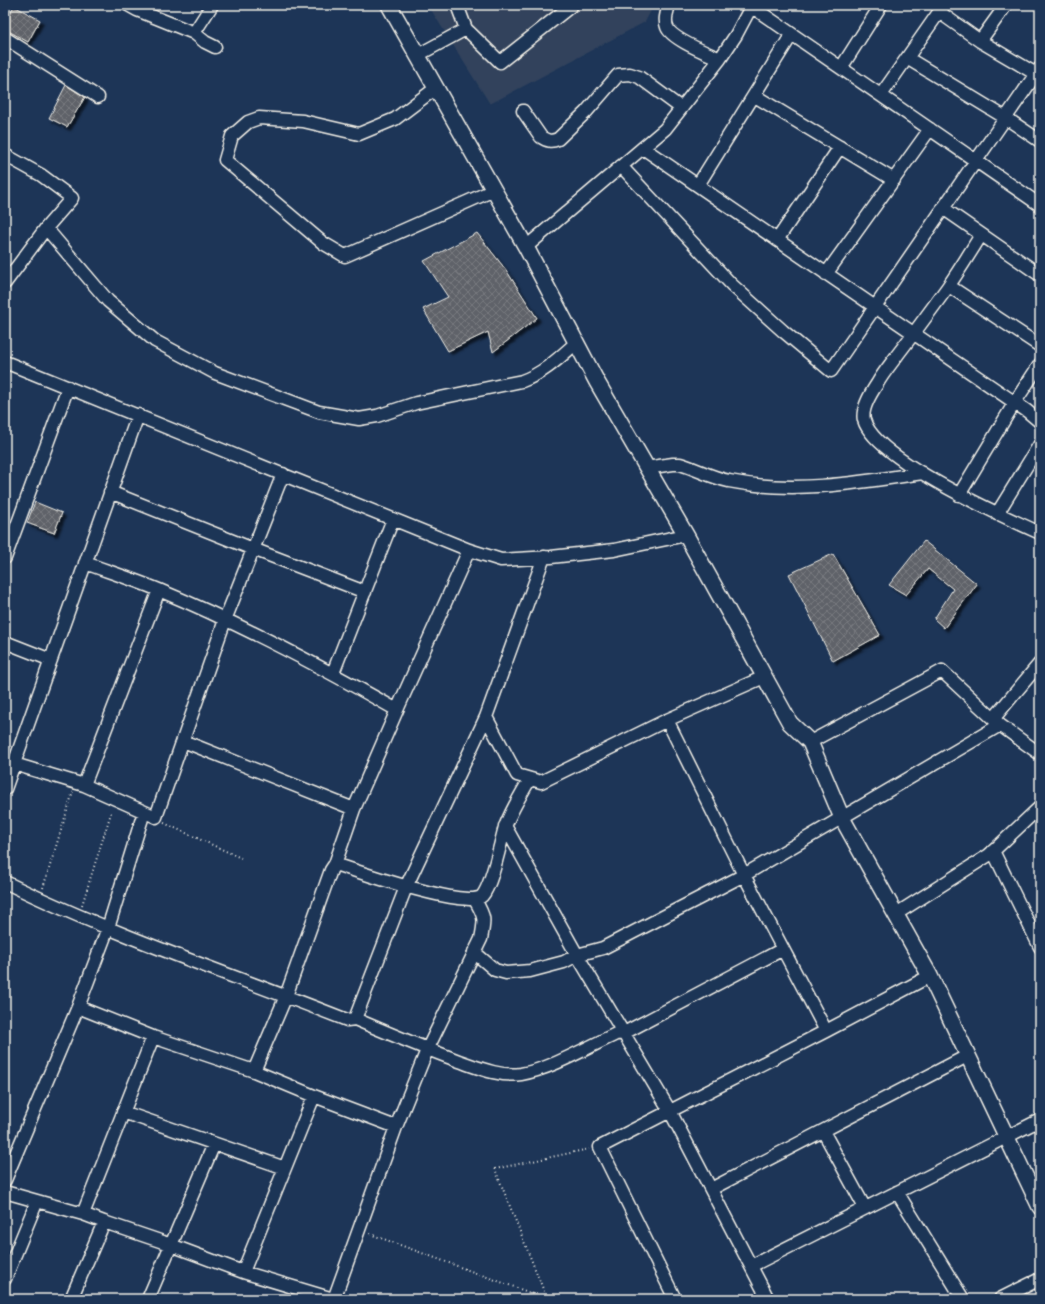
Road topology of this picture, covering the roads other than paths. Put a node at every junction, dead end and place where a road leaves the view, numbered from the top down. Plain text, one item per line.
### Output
1 (128, 5) edge
2 (212, 5) edge
3 (389, 5) edge
4 (457, 5) edge
5 (572, 5) edge
6 (669, 5) edge
7 (752, 5) edge
8 (881, 5) edge
9 (1006, 5) edge
10 (941, 8) edge
11 (466, 29) junction
12 (194, 33) junction
13 (792, 34) junction
14 (5, 38) edge
15 (980, 41) junction
16 (215, 47) dead end
17 (418, 55) junction
18 (907, 58) junction
19 (720, 59) junction
20 (841, 68) junction
21 (1038, 71) edge
22 (436, 88) junction
23 (881, 95) junction
24 (754, 96) junction
25 (98, 97) dead end
26 (681, 108) junction
27 (523, 111) dead end
28 (1006, 118) junction
29 (930, 130) junction
30 (1040, 141) edge
31 (840, 147) junction
32 (643, 148) junction
33 (5, 155) edge
34 (976, 161) junction
35 (621, 166) junction
36 (894, 180) junction
37 (698, 185) junction
38 (494, 190) junction
39 (1040, 205) edge
40 (943, 208) junction
41 (46, 228) junction
42 (981, 235) junction
43 (777, 240) junction
44 (526, 246) junction
45 (826, 274) junction
46 (1040, 275) edge
47 (5, 283) edge
48 (948, 286) junction
49 (875, 307) junction
50 (913, 334) junction
51 (576, 344) junction
52 (1040, 346) edge
53 (5, 362) edge
54 (1040, 364) edge
55 (68, 387) junction
56 (1014, 402) junction
57 (138, 415) junction
58 (1040, 422) edge
59 (1040, 444) edge
60 (646, 468) junction
61 (922, 473) junction
62 (283, 474) junction
63 (110, 492) junction
64 (959, 494) junction
65 (997, 514) junction
66 (394, 519) junction
67 (1040, 533) edge
68 (686, 535) junction
69 (253, 549) junction
70 (469, 550) junction
71 (5, 556) edge
72 (544, 557) junction
73 (85, 563) junction
74 (159, 590) junction
75 (365, 592) junction
76 (225, 620) junction
77 (5, 642) edge
78 (51, 660) junction
79 (1040, 662) edge
80 (333, 673) junction
81 (764, 677) junction
82 (397, 710) junction
83 (486, 717) junction
84 (667, 720) junction
85 (997, 722) junction
86 (183, 741) junction
87 (810, 742) junction
88 (1040, 754) edge
89 (14, 764) junction
90 (530, 779) junction
91 (79, 786) junction
92 (5, 789) edge
93 (1040, 807) edge
94 (354, 809) junction
95 (144, 812) junction
96 (842, 818) junction
97 (506, 826) junction
98 (993, 851) junction
99 (335, 864) junction
100 (744, 875) junction
101 (5, 882) edge
102 (406, 887) junction
103 (475, 900) junction
104 (896, 914) junction
105 (108, 928) junction
106 (1040, 947) edge
107 (783, 949) junction
108 (474, 952) junction
109 (577, 955) junction
110 (930, 976) junction
111 (286, 996) junction
112 (78, 1007) junction
113 (355, 1019) junction
114 (826, 1031) junction
115 (624, 1033) junction
116 (153, 1037) junction
117 (427, 1050) junction
118 (969, 1055) junction
119 (254, 1071) junction
120 (314, 1096) junction
121 (670, 1111) junction
122 (123, 1112) junction
123 (1040, 1120) edge
124 (396, 1126) junction
125 (823, 1131) junction
126 (1007, 1136) junction
127 (214, 1144) junction
128 (285, 1168) junction
129 (5, 1180) edge
130 (711, 1189) junction
131 (5, 1192) edge
132 (897, 1192) junction
133 (37, 1201) junction
134 (865, 1208) junction
135 (1040, 1208) edge
136 (83, 1214) junction
137 (104, 1222) junction
138 (172, 1245) junction
139 (751, 1266) junction
140 (243, 1272) junction
141 (5, 1279) edge
142 (1040, 1279) edge
143 (71, 1299) edge
144 (148, 1299) edge
145 (333, 1299) edge
146 (675, 1299) edge
147 (768, 1299) edge
148 (963, 1299) edge
149 (1000, 1299) edge

1 - 12 street
2 - 12 street
3 - 17 main road
4 - 11 street
5 - 11 street
6 - 19 street
7 - 13 street
7 - 19 street
8 - 20 street
9 - 15 street
10 - 15 street
10 - 18 street
11 - 17 street
12 - 16 street
13 - 20 street
13 - 24 street
14 - 25 street
15 - 21 street
17 - 22 main road
18 - 23 street
18 - 28 street
19 - 26 street
20 - 23 street
21 - 28 street
22 - 38 main road
22 - 38 street
23 - 29 street
24 - 31 street
24 - 37 street
26 - 27 street
26 - 32 street
28 - 30 street
28 - 34 street
29 - 34 street
29 - 36 street
31 - 36 street
31 - 43 street
32 - 35 street
32 - 37 street
33 - 41 street
34 - 39 street
34 - 40 street
35 - 44 street
35 - 49 street
36 - 45 street
37 - 43 street
38 - 44 main road
40 - 42 street
40 - 49 street
41 - 47 street
41 - 51 street
42 - 46 street
42 - 48 street
43 - 45 street
44 - 51 main road
45 - 49 street
48 - 50 street
48 - 52 street
49 - 50 street
50 - 56 street
50 - 61 street
51 - 60 main road
53 - 55 street
54 - 56 street
55 - 57 street
55 - 71 street
56 - 58 street
56 - 64 street
57 - 62 street
57 - 63 street
59 - 65 street
60 - 61 street
60 - 68 main road
61 - 64 street
62 - 66 street
62 - 69 street
63 - 69 street
63 - 73 street
64 - 65 street
65 - 67 street
66 - 70 street
66 - 75 street
68 - 72 street
68 - 81 main road
69 - 75 street
69 - 76 street
70 - 72 street
70 - 82 street
72 - 83 street
73 - 74 street
73 - 78 street
74 - 76 street
74 - 91 street
75 - 80 street
76 - 80 street
76 - 86 street
77 - 78 street
78 - 89 street
79 - 85 street
80 - 82 street
81 - 84 street
81 - 87 main road
82 - 94 street
83 - 90 street
83 - 102 street
84 - 90 street
84 - 100 street
85 - 87 street
85 - 88 street
85 - 96 street
86 - 94 street
86 - 95 street
87 - 96 main road
89 - 91 street
89 - 92 street
90 - 97 street
91 - 95 street
93 - 98 street
94 - 99 street
95 - 105 street
96 - 100 street
96 - 104 main road
97 - 103 street
97 - 109 street
98 - 104 street
98 - 106 street
99 - 102 street
99 - 111 street
100 - 107 street
100 - 109 street
101 - 105 street
102 - 103 street
102 - 113 street
103 - 108 street
104 - 110 main road
105 - 111 street
105 - 112 street
107 - 114 street
107 - 115 street
108 - 109 street
108 - 117 street
109 - 115 street
110 - 114 street
110 - 118 main road
111 - 113 street
111 - 119 street
112 - 116 street
112 - 129 street
113 - 117 street
114 - 121 street
115 - 117 street
115 - 121 street
116 - 119 street
116 - 122 street
117 - 124 street
118 - 125 street
118 - 126 main road
119 - 120 street
120 - 124 street
120 - 128 street
121 - 130 street
121 - 146 street
122 - 127 street
122 - 136 street
123 - 126 street
124 - 145 street
125 - 130 street
125 - 134 street
126 - 132 street
126 - 135 main road
127 - 128 street
127 - 138 street
128 - 140 street
130 - 139 street
131 - 133 street
132 - 134 street
132 - 148 street
133 - 136 street
133 - 141 street
134 - 139 street
136 - 137 street
137 - 138 street
137 - 143 street
138 - 140 street
138 - 144 street
139 - 147 street
140 - 145 street
142 - 149 street

